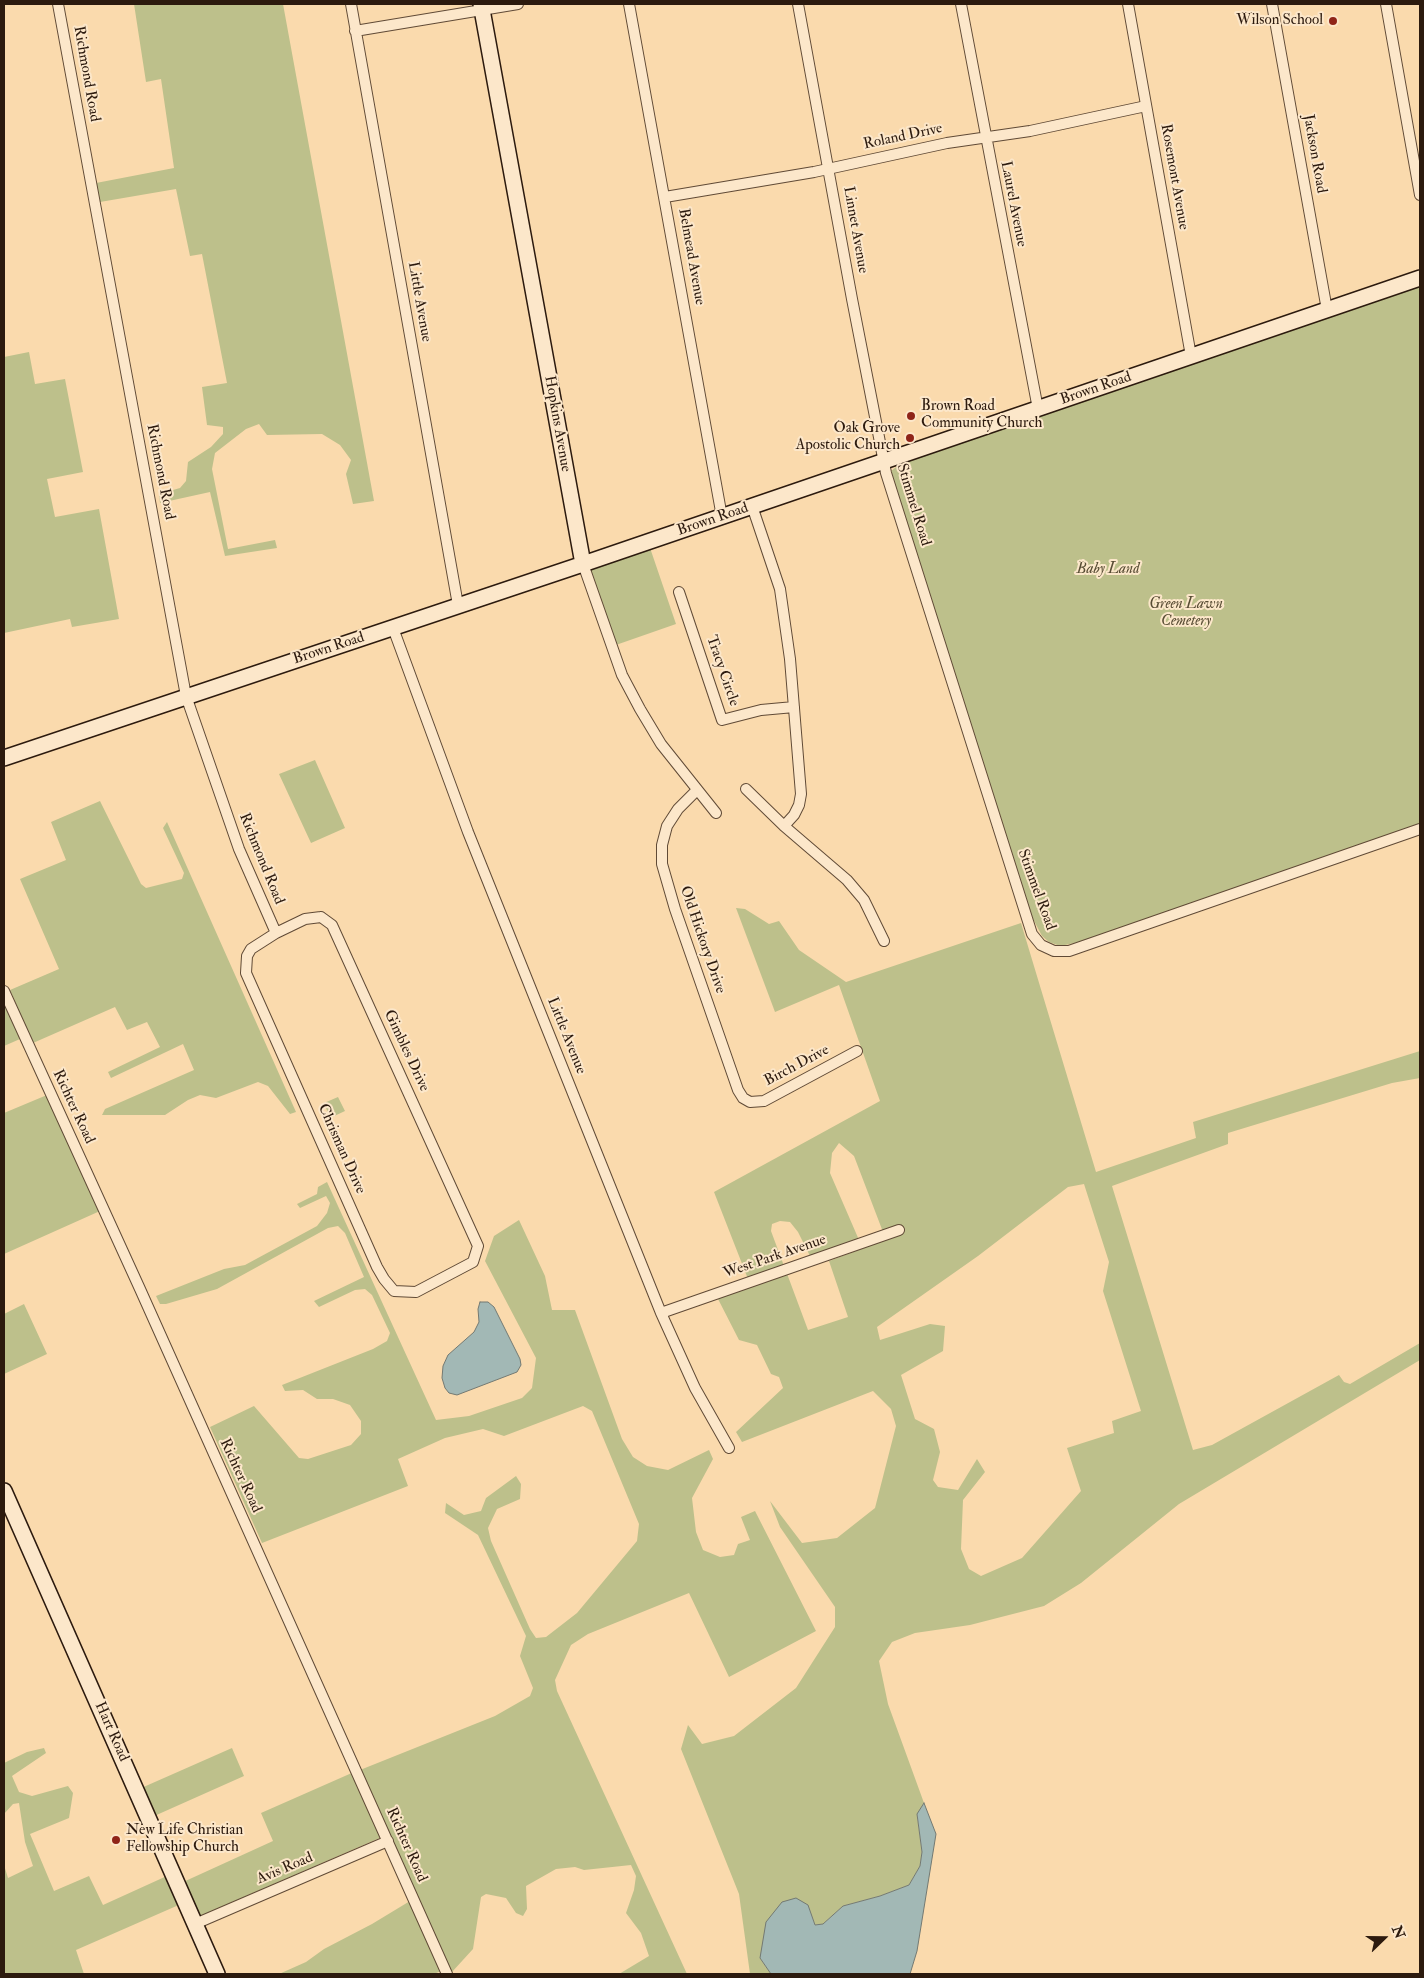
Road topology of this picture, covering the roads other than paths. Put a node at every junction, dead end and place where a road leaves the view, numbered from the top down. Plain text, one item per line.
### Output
1 (58, 4) edge
2 (351, 4) edge
3 (518, 4) edge
4 (629, 4) edge
5 (798, 4) edge
6 (962, 4) edge
7 (1128, 4) edge
8 (1272, 4) edge
9 (1386, 4) edge
10 (481, 7) edge
11 (356, 32) junction
12 (1146, 106) junction
13 (985, 137) junction
14 (829, 169) junction
15 (1420, 196) edge
16 (665, 197) junction
17 (1420, 278) edge
18 (1326, 310) junction
19 (1191, 356) junction
20 (1038, 409) junction
21 (884, 462) junction
22 (752, 506) junction
23 (722, 516) junction
24 (583, 564) junction
25 (679, 592) dead end
26 (458, 605) junction
27 (393, 628) junction
28 (186, 696) junction
29 (794, 707) junction
30 (4, 758) edge
31 (746, 789) dead end
32 (697, 790) junction
33 (716, 813) dead end
34 (784, 826) junction
35 (1420, 829) edge
36 (276, 933) junction
37 (884, 941) dead end
38 (4, 991) edge
39 (857, 1051) dead end
40 (750, 1102) joint
41 (899, 1230) dead end
42 (478, 1246) joint
43 (661, 1313) junction
44 (729, 1448) dead end
45 (4, 1491) edge
46 (388, 1841) junction
47 (195, 1924) junction
48 (217, 1974) edge
49 (447, 1974) edge

1 - 28 street, Richmond Road
2 - 11 street, Little Avenue
3 - 10 street
4 - 16 street, Belmead Avenue
5 - 14 street, Linnet Avenue
6 - 13 street, Laurel Avenue
7 - 12 street, Rosemont Avenue
8 - 18 street, Jackson Road
9 - 15 street
10 - 11 street
10 - 24 main road, Hopkins Avenue
11 - 26 street, Little Avenue
12 - 13 street, Roland Drive
12 - 19 street, Rosemont Avenue
13 - 14 street, Roland Drive
13 - 20 street, Laurel Avenue
14 - 16 street, Roland Drive
14 - 21 street, Linnet Avenue
16 - 23 street, Belmead Avenue
17 - 18 main road, Brown Road
18 - 19 main road, Brown Road
19 - 20 main road, Brown Road
20 - 21 main road, Brown Road
21 - 22 main road, Brown Road
21 - 35 street, Stimmel Road
22 - 23 main road, Brown Road
22 - 29 street
23 - 24 main road, Brown Road
24 - 26 main road, Brown Road
24 - 32 street, Hopkins Avenue
25 - 29 street, Tracy Circle
26 - 27 main road, Brown Road
27 - 28 main road, Brown Road
27 - 43 street, Little Avenue
28 - 30 main road, Brown Road
28 - 36 street, Richmond Road
29 - 34 street
31 - 34 street
32 - 33 street, Hopkins Avenue
32 - 40 street, Old Hickory Drive
34 - 37 street
36 - 42 street, Gimbles Drive
36 - 42 street, Chrisman Drive
38 - 46 street, Richter Road
39 - 40 street, Birch Drive
41 - 43 street, West Park Avenue
43 - 44 street, Little Avenue
45 - 47 main road, Hart Road
46 - 47 street, Avis Road
46 - 49 street, Richter Road
47 - 48 main road, Hart Road

